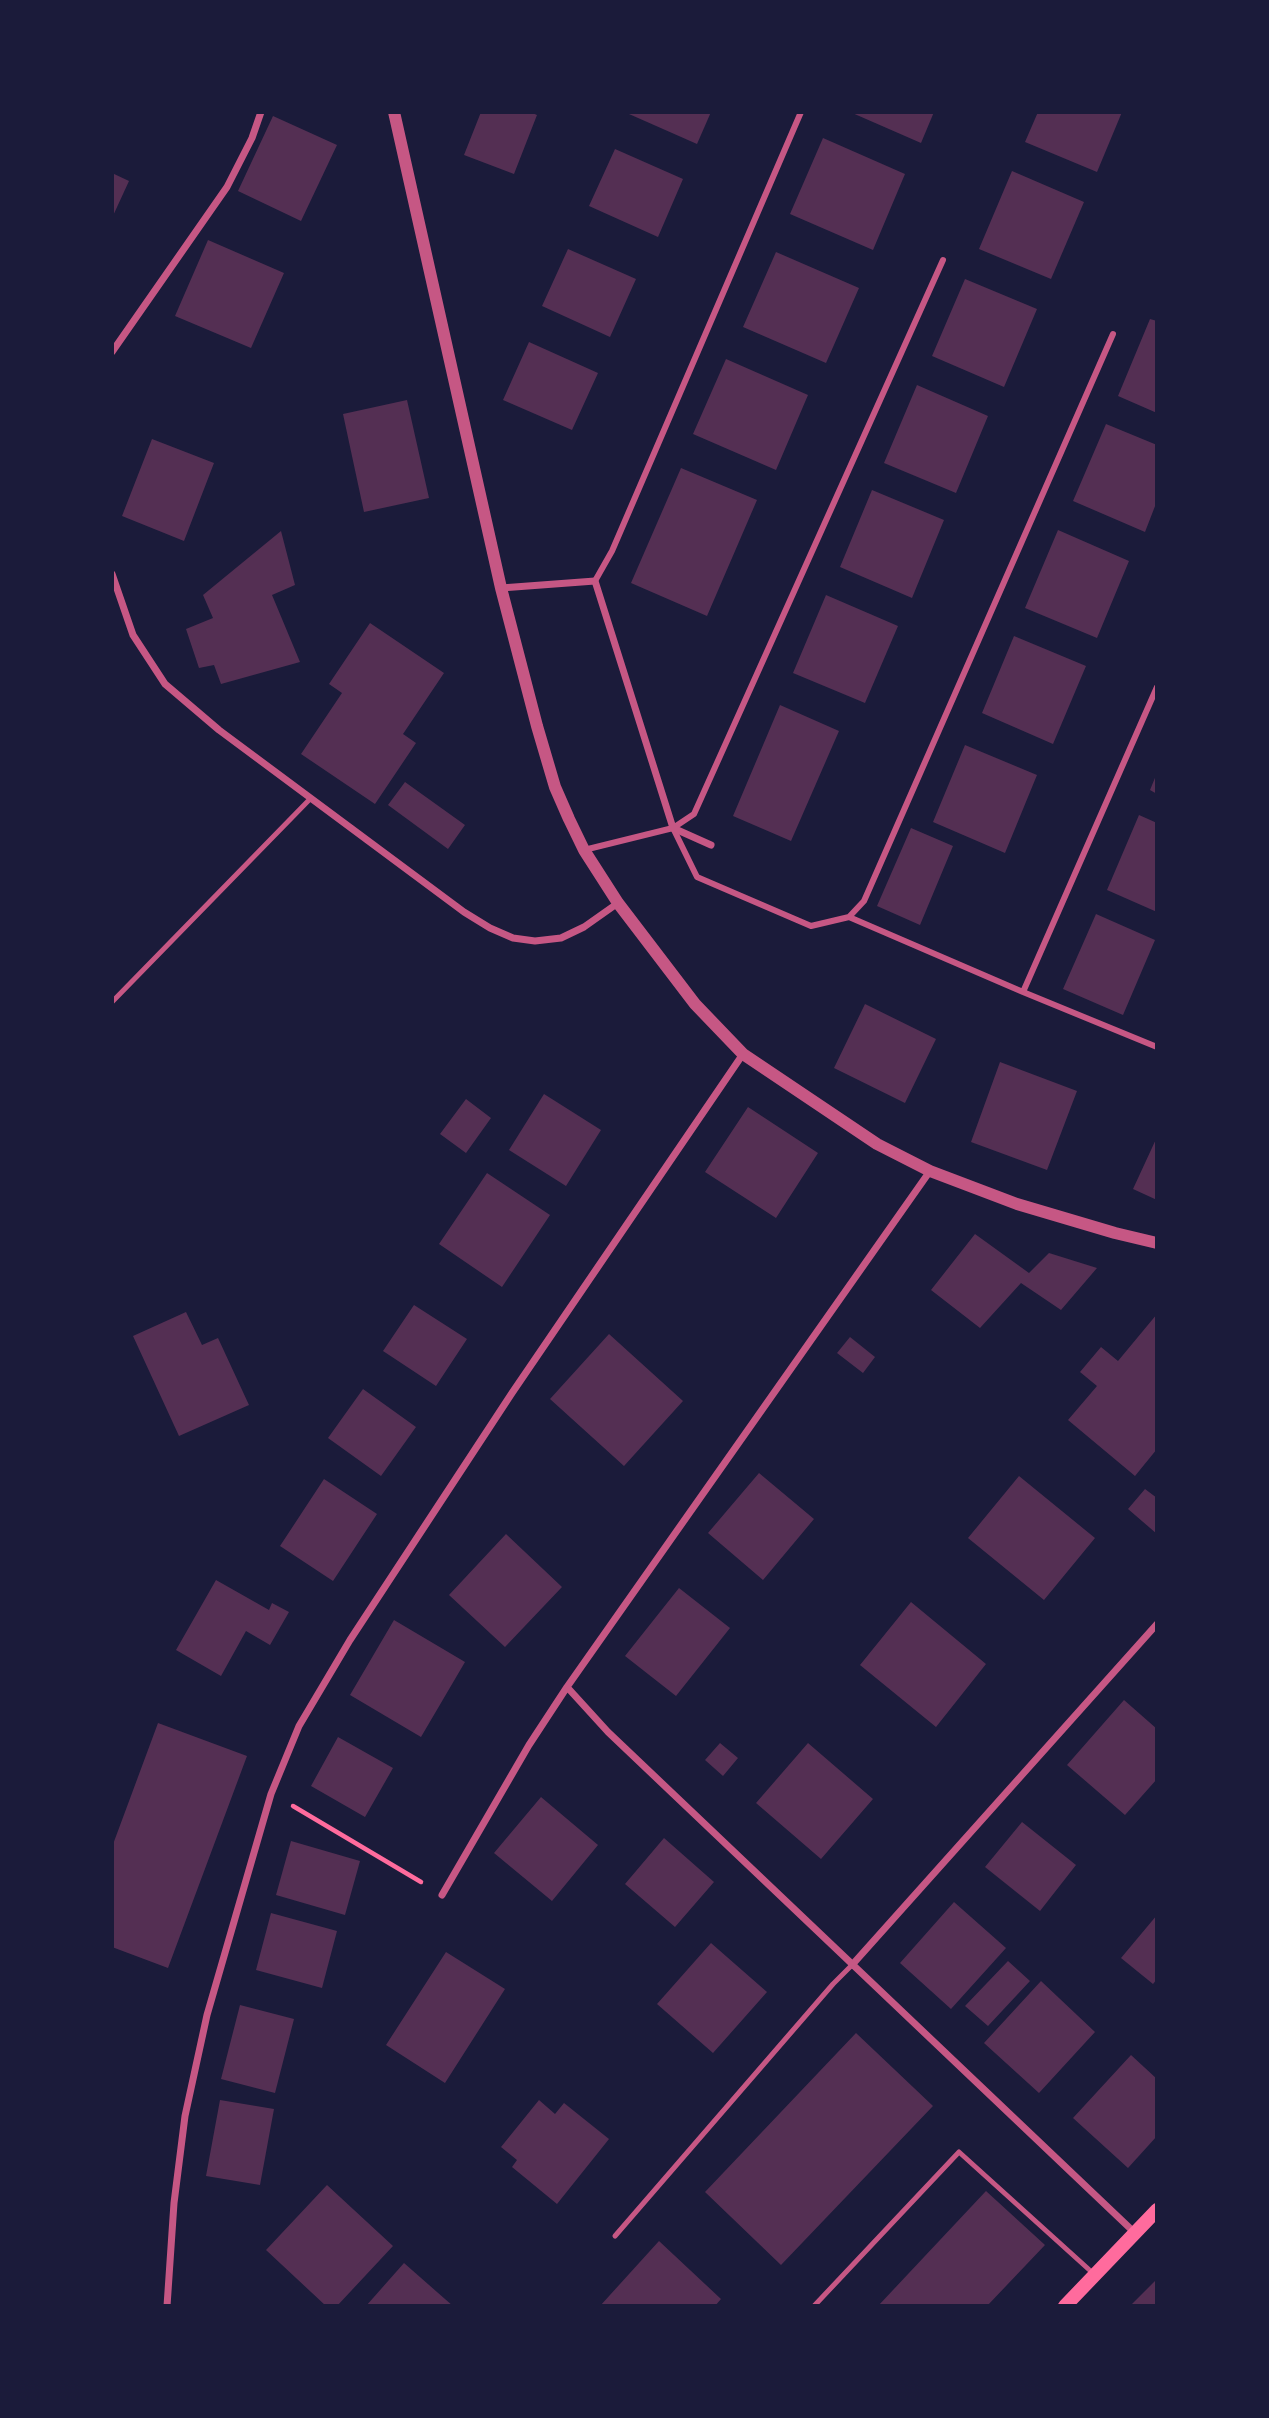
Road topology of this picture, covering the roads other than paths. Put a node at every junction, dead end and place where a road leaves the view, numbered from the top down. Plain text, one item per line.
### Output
1 (261, 112) edge
2 (394, 112) edge
3 (801, 112) edge
4 (943, 260) dead end
5 (1113, 334) dead end
6 (112, 352) edge
7 (112, 574) edge
8 (595, 580) junction
9 (501, 588) junction
10 (1157, 687) edge
11 (310, 799) junction
12 (673, 828) junction
13 (711, 845) dead end
14 (584, 850) junction
15 (618, 903) junction
16 (849, 916) junction
17 (1023, 992) junction
18 (112, 1002) edge
19 (1157, 1047) edge
20 (743, 1054) junction
21 (930, 1171) junction
22 (1157, 1242) edge
23 (1157, 1624) edge
24 (566, 1687) junction
25 (442, 1895) road end
26 (852, 1965) junction
27 (1157, 2210) edge
28 (1135, 2233) junction
29 (615, 2235) dead end
30 (1095, 2275) junction
31 (167, 2306) edge
32 (814, 2306) edge
33 (1065, 2306) edge

1 - 6 street
2 - 9 street
3 - 8 street
4 - 12 street
5 - 16 street
7 - 11 street
8 - 9 street
8 - 12 street
9 - 14 street
10 - 17 street
11 - 15 street
11 - 18 lane
12 - 13 street
12 - 14 street
12 - 16 street
14 - 15 street
15 - 20 street
16 - 17 street
17 - 19 street
20 - 21 street
20 - 31 street
21 - 22 street
21 - 24 street
23 - 26 street
24 - 25 street
24 - 26 street
26 - 28 street
26 - 29 lane
27 - 28 main road
28 - 30 main road
30 - 32 lane
30 - 33 main road

